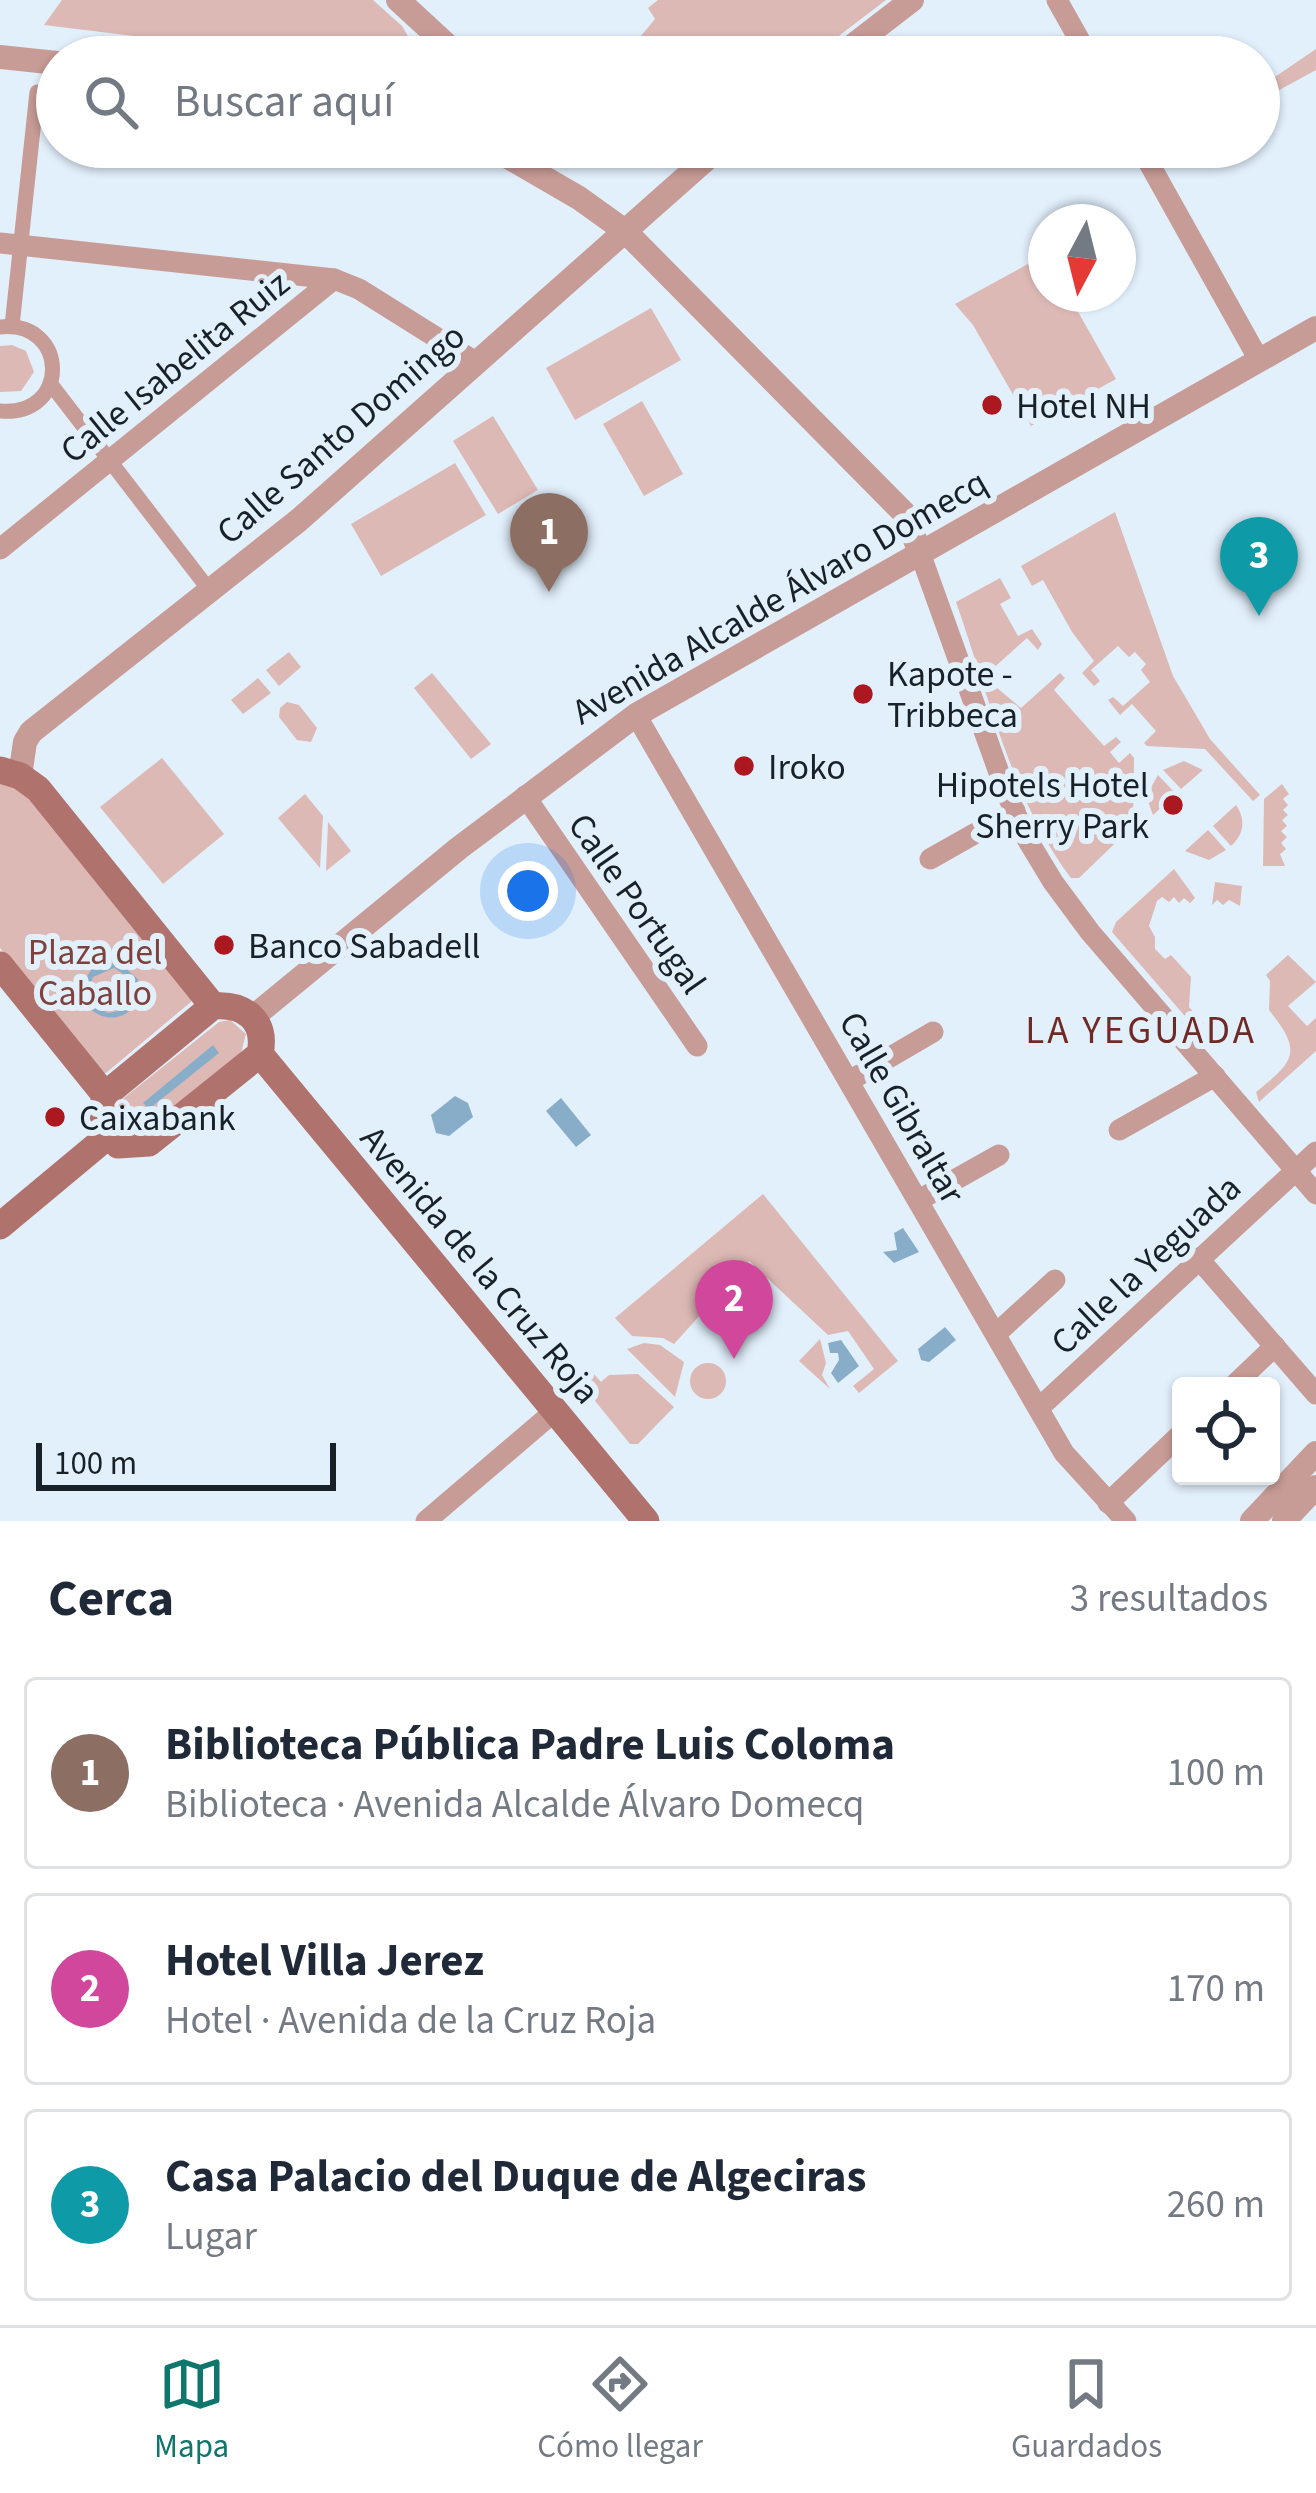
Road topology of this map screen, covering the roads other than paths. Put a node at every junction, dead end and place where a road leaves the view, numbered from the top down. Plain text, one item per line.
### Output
1 (398, 0) edge
2 (912, 0) edge
3 (1057, 0) edge
4 (429, 30) junction
5 (431, 36) edge
6 (436, 36) edge
7 (865, 36) edge
8 (1077, 36) edge
9 (0, 57) edge
10 (36, 61) edge
11 (36, 98) edge
12 (538, 168) edge
13 (696, 168) edge
14 (1152, 168) edge
15 (625, 231) junction
16 (10, 244) edge
17 (334, 279) junction
18 (6, 327) edge
19 (1316, 328) edge
20 (1259, 360) junction
21 (477, 363) junction
22 (50, 383) junction
23 (0, 411) edge
24 (110, 459) junction
25 (0, 550) edge
26 (920, 553) junction
27 (210, 591) junction
28 (636, 715) junction
29 (10, 773) edge
30 (525, 796) junction
31 (1015, 812) junction
32 (930, 860) dead end
33 (0, 965) edge
34 (214, 1006) junction
35 (253, 1017) junction
36 (933, 1033) dead end
37 (698, 1046) dead end
38 (260, 1054) junction
39 (1215, 1076) junction
40 (849, 1081) junction
41 (105, 1095) junction
42 (1119, 1130) dead end
43 (108, 1136) junction
44 (1316, 1153) edge
45 (999, 1155) dead end
46 (1297, 1170) junction
47 (1316, 1194) edge
48 (919, 1200) junction
49 (0, 1226) edge
50 (1198, 1258) junction
51 (1055, 1280) dead end
52 (997, 1333) junction
53 (1275, 1346) junction
54 (1242, 1377) edge
55 (1316, 1394) edge
56 (1040, 1407) junction
57 (555, 1411) junction
58 (1172, 1443) edge
59 (1316, 1453) edge
60 (1307, 1494) edge
61 (1108, 1503) junction
62 (426, 1521) edge
63 (646, 1521) edge
64 (1126, 1521) edge
65 (1252, 1521) edge
66 (1284, 1521) edge

1 - 4 street
2 - 7 street
3 - 8 street
4 - 5 street
4 - 6 street
9 - 10 street
11 - 16 street
12 - 15 street
13 - 15 street, Calle Santo Domingo
14 - 20 street
15 - 21 street, Calle Santo Domingo
15 - 26 street
16 - 17 street
16 - 18 street
17 - 21 street
17 - 24 street, Calle Isabelita Ruiz
18 - 22 street
19 - 20 street, Avenida Alcalde Álvaro Domecq
20 - 26 street, Avenida Alcalde Álvaro Domecq
21 - 27 street, Calle Santo Domingo
22 - 23 street
22 - 24 street
24 - 25 street, Calle Isabelita Ruiz
24 - 27 street
26 - 28 street, Avenida Alcalde Álvaro Domecq
26 - 31 street
27 - 29 street, Calle Santo Domingo
28 - 30 street, Avenida Alcalde Álvaro Domecq
28 - 40 street, Calle Gibraltar
29 - 34 main road
30 - 35 street, Avenida Alcalde Álvaro Domecq
30 - 37 street, Calle Portugal
31 - 32 street
31 - 39 street
33 - 41 main road
34 - 35 main road
34 - 41 main road
35 - 38 main road
36 - 40 street
38 - 43 main road
38 - 57 main road, Avenida de la Cruz Roja
39 - 42 street
39 - 46 street
40 - 48 street, Calle Gibraltar
41 - 43 main road
43 - 49 main road
44 - 46 street, Calle la Yeguada
45 - 48 street
46 - 47 street
46 - 50 street, Calle la Yeguada
48 - 52 street, Calle Gibraltar
50 - 53 street
50 - 56 street, Calle la Yeguada
51 - 52 street
52 - 56 street, Calle Gibraltar
53 - 54 street
53 - 55 street
56 - 61 street, Calle Gibraltar
57 - 62 street
57 - 63 main road, Avenida de la Cruz Roja
58 - 61 street
59 - 60 street
60 - 65 street
60 - 66 street
61 - 64 street, Calle Gibraltar

